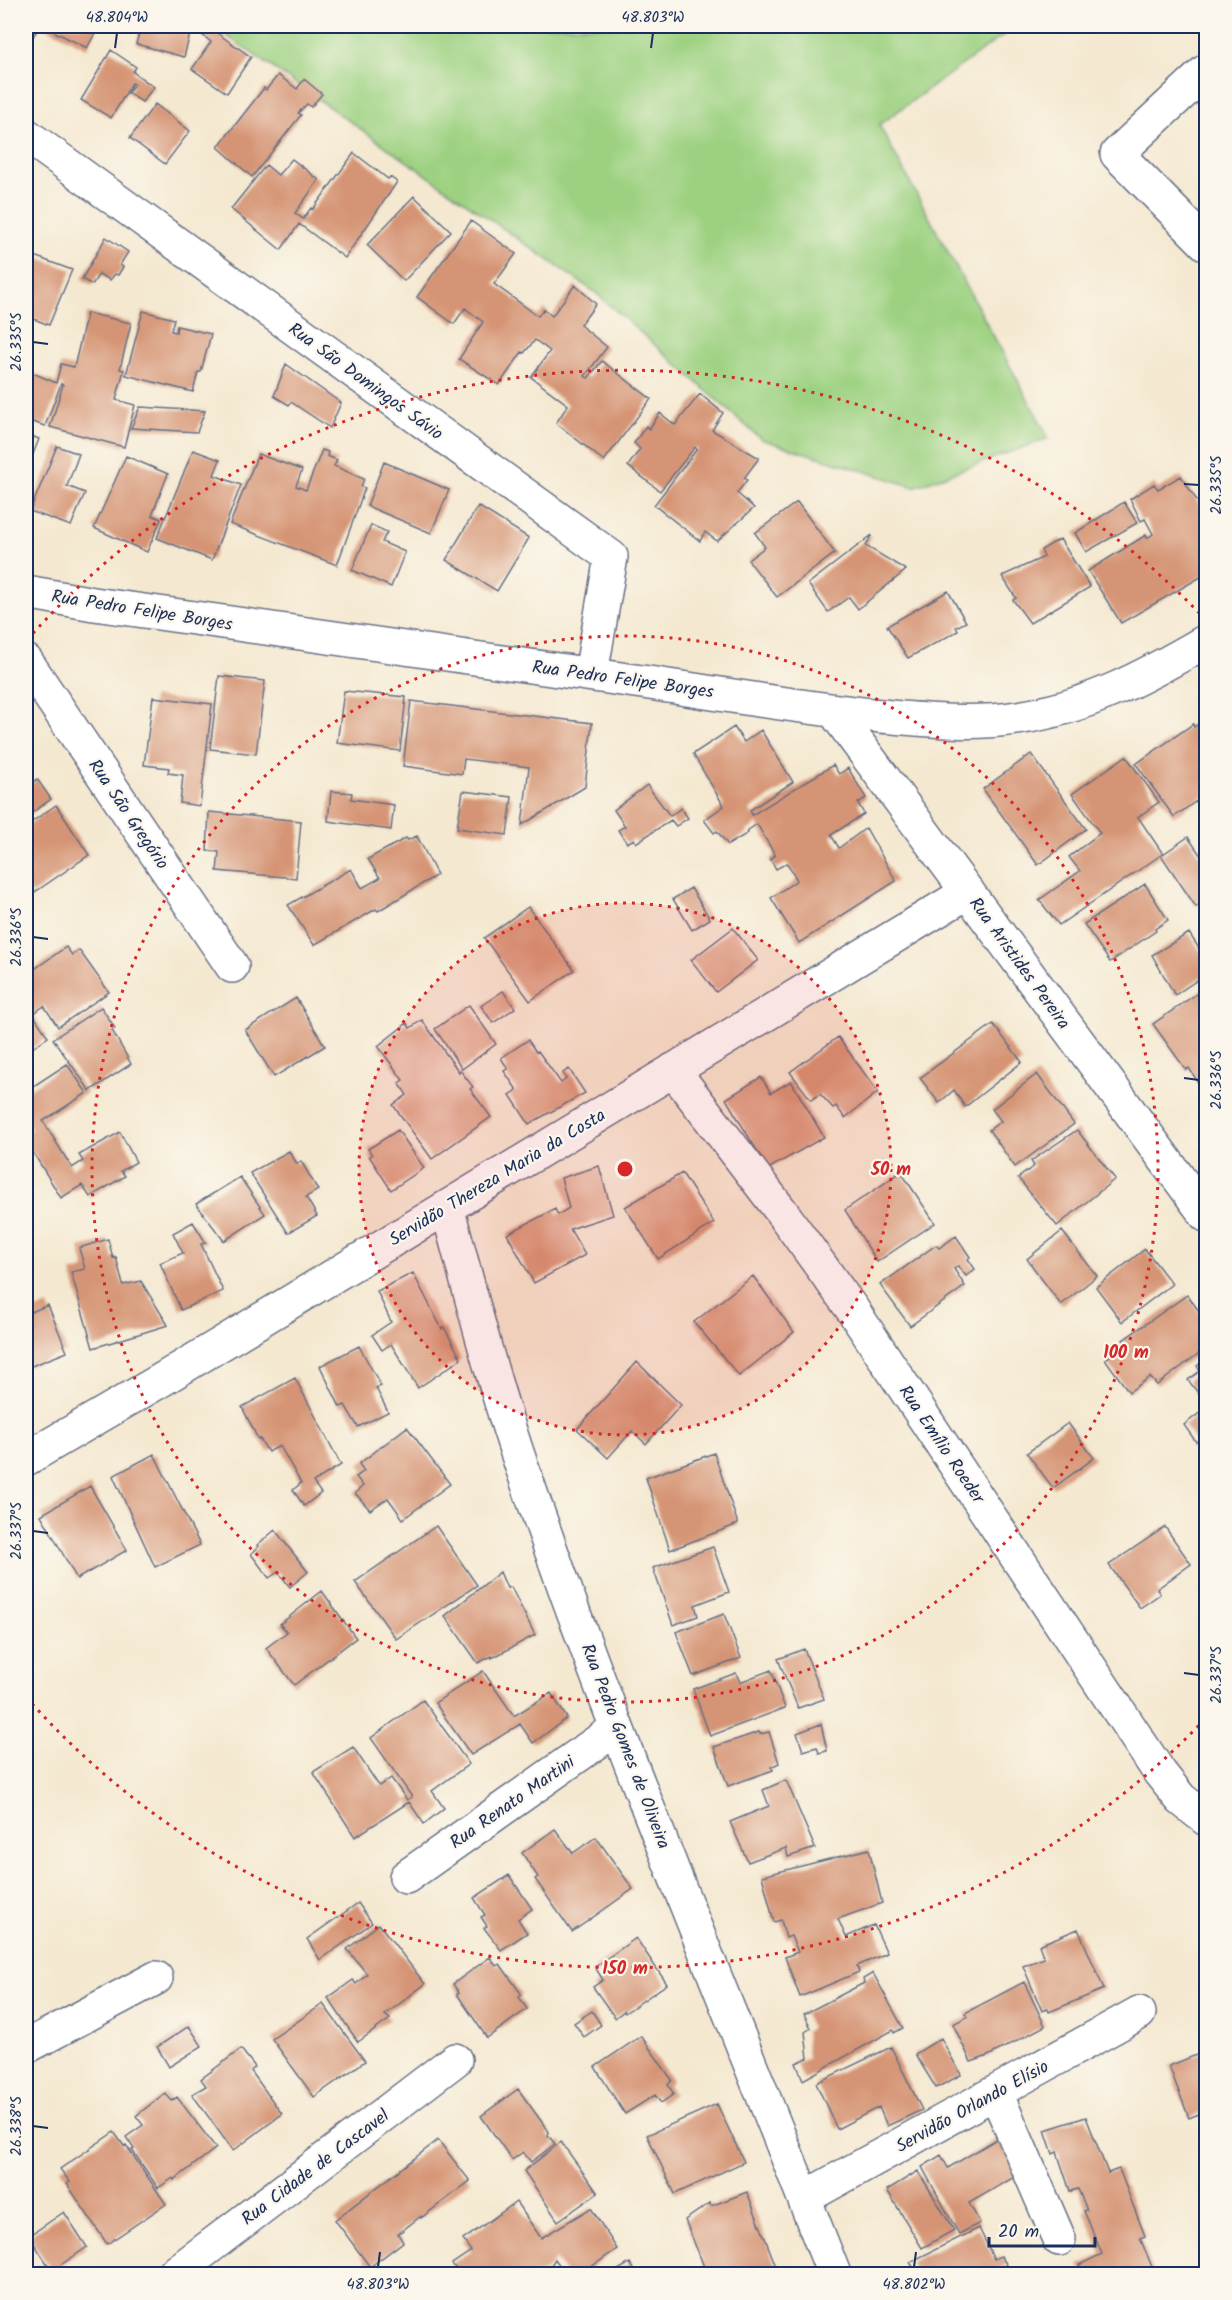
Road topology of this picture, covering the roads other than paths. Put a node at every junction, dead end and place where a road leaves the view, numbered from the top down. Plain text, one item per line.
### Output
1 (1206, 71) edge
2 (26, 135) edge
3 (1206, 244) edge
4 (26, 592) edge
5 (1206, 641) edge
6 (26, 661) edge
7 (591, 674) junction
8 (834, 711) junction
9 (968, 892) junction
10 (232, 966) dead end
11 (673, 1070) junction
12 (447, 1207) junction
13 (1206, 1215) edge
14 (26, 1459) edge
15 (617, 1728) junction
16 (1206, 1819) edge
17 (406, 1877) dead end
18 (156, 1978) dead end
19 (1139, 2013) dead end
20 (26, 2047) edge
21 (455, 2060) dead end
22 (996, 2093) junction
23 (804, 2198) junction
24 (1059, 2239) dead end
25 (174, 2274) edge
26 (834, 2274) edge

1 - 3 street
2 - 7 street, Rua São Domingos Sávio
4 - 7 street, Rua Pedro Felipe Borges
5 - 8 street, Rua Pedro Felipe Borges
6 - 10 street, Rua São Gregório
7 - 8 street, Rua Pedro Felipe Borges
8 - 9 street, Rua Aristides Pereira
9 - 11 street, Servidão Thereza Maria da Costa
9 - 13 street, Rua Aristides Pereira
11 - 12 street, Servidão Thereza Maria da Costa
11 - 16 street, Rua Emílio Roeder
12 - 14 street, Servidão Thereza Maria da Costa
12 - 15 street, Rua Pedro Gomes de Oliveira
15 - 17 street, Rua Renato Martini
15 - 23 street, Rua Pedro Gomes de Oliveira
18 - 20 street
19 - 22 street, Servidão Orlando Elísio
21 - 25 street, Rua Cidade de Cascavel
22 - 23 street, Servidão Orlando Elísio
22 - 24 street
23 - 26 street, Rua Pedro Gomes de Oliveira

